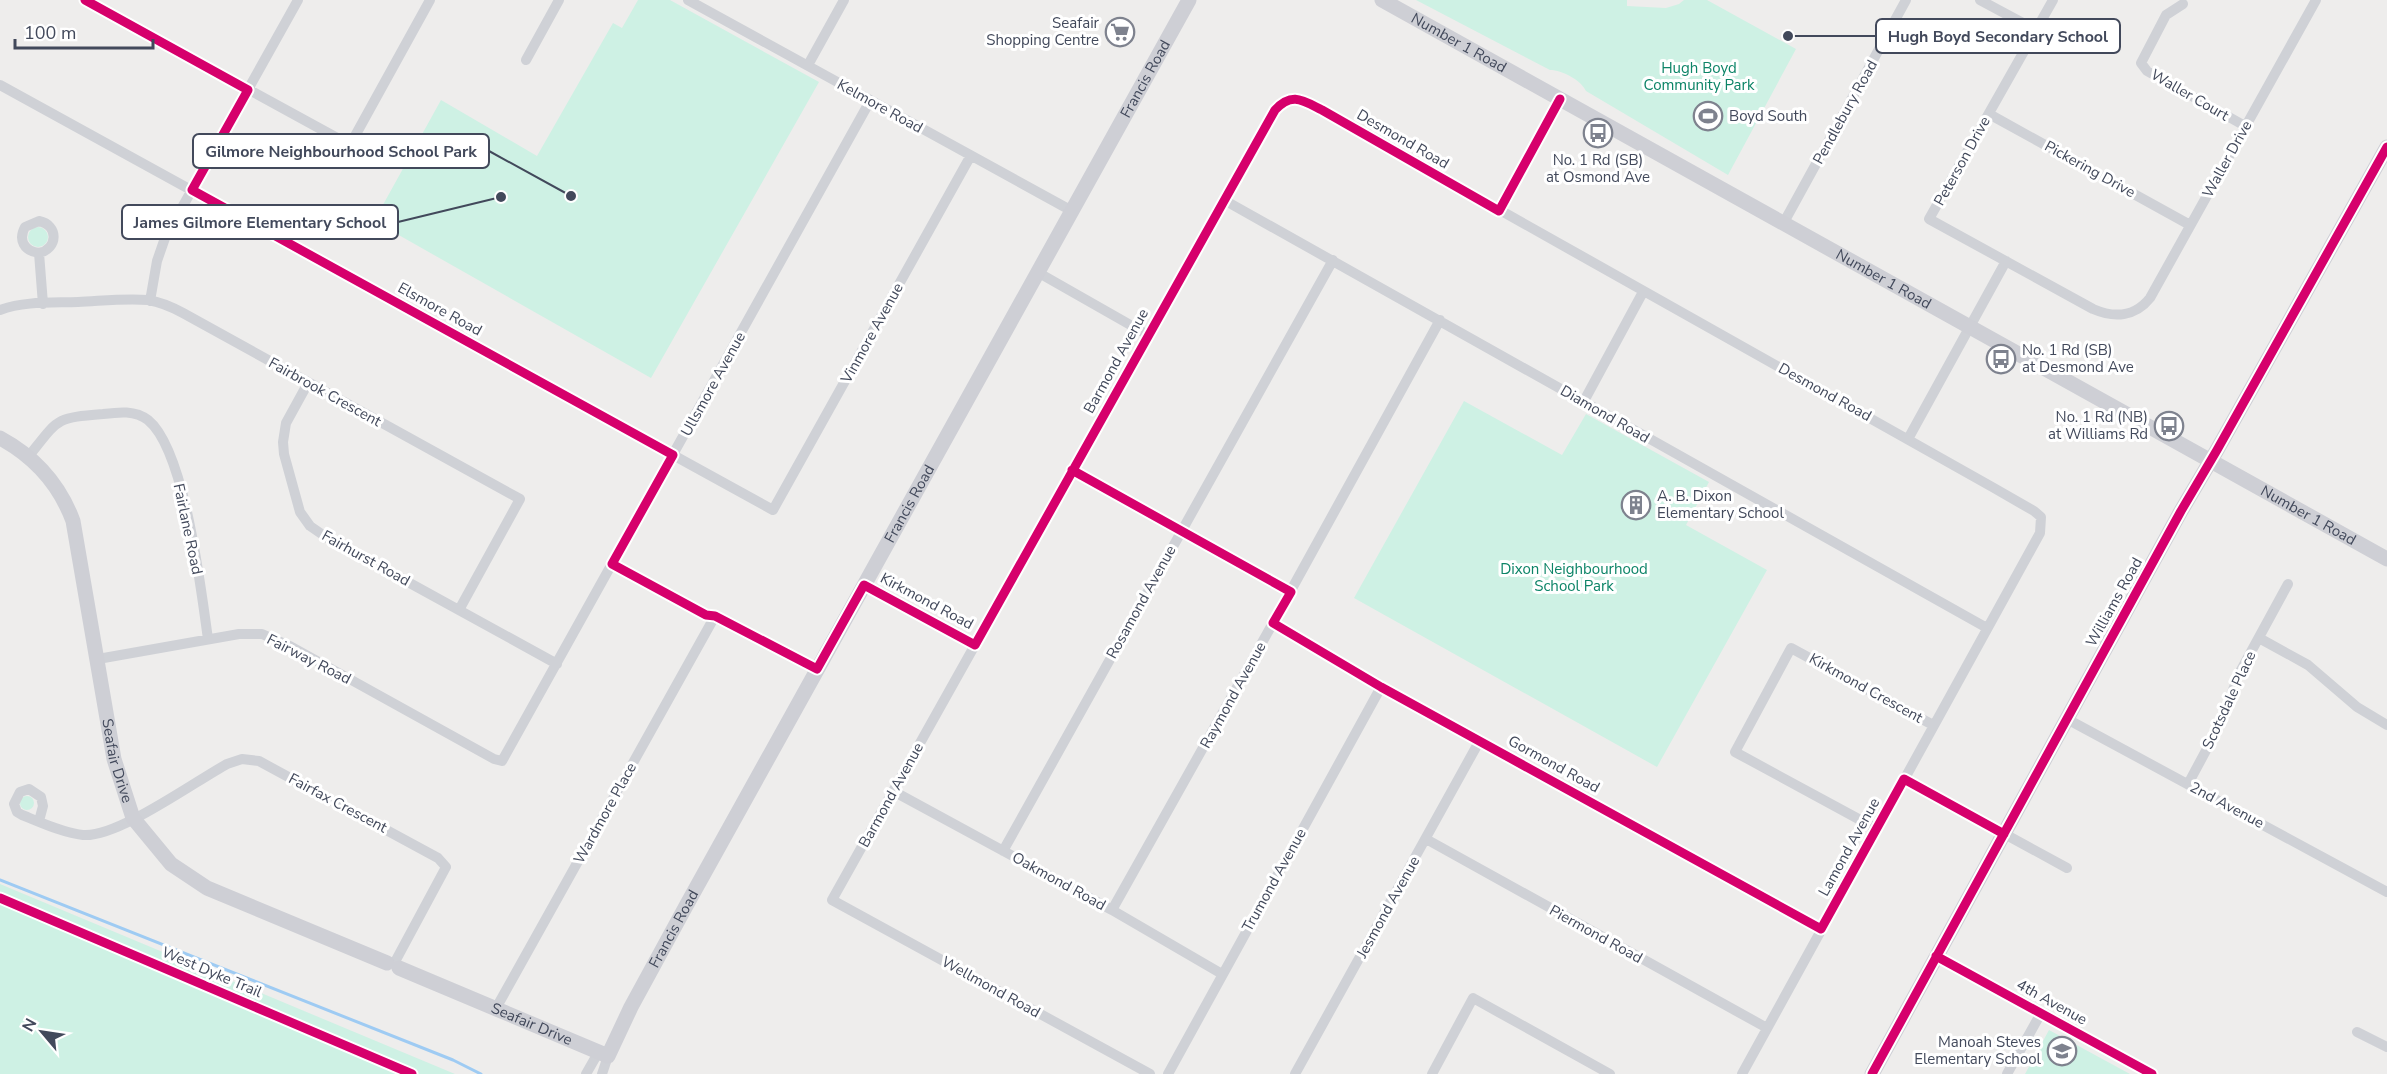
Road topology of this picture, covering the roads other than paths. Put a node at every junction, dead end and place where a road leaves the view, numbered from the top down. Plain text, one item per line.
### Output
1 (85, 0) edge
2 (298, 0) edge
3 (430, 0) edge
4 (559, 0) edge
5 (688, 0) edge
6 (843, 0) edge
7 (1189, 0) edge
8 (1382, 0) edge
9 (1906, 0) edge
10 (1980, 0) edge
11 (2053, 0) edge
12 (2316, 0) edge
13 (2183, 4) dead end
14 (2036, 30) junction
15 (526, 60) dead end
16 (808, 65) junction
17 (0, 85) edge
18 (248, 90) junction
19 (1290, 98) joint
20 (1560, 99) junction
21 (870, 101) junction
22 (1989, 114) junction
23 (2245, 126) junction
24 (2387, 147) edge
25 (970, 157) junction
26 (192, 190) junction
27 (1224, 200) junction
28 (1499, 210) junction
29 (1072, 211) junction
30 (1784, 224) junction
31 (2190, 225) junction
32 (39, 253) dead end
33 (1333, 260) junction
34 (2006, 261) junction
35 (1039, 273) junction
36 (1644, 292) junction
37 (150, 301) junction
38 (43, 304) junction
39 (0, 310) edge
40 (2132, 313) joint
41 (1440, 320) junction
42 (1970, 328) junction
43 (1148, 335) junction
44 (308, 383) junction
45 (1584, 401) junction
46 (0, 438) edge
47 (1908, 439) junction
48 (673, 455) junction
49 (29, 456) junction
50 (2210, 462) junction
51 (773, 510) joint
52 (2041, 518) joint
53 (2387, 559) edge
54 (2288, 584) dead end
55 (864, 585) junction
56 (459, 610) junction
57 (1274, 623) junction
58 (1987, 628) junction
59 (2259, 638) junction
60 (208, 639) junction
61 (975, 645) junction
62 (98, 659) junction
63 (557, 664) junction
64 (817, 669) junction
65 (1381, 687) junction
66 (2067, 719) junction
67 (1933, 725) junction
68 (2387, 725) edge
69 (1480, 740) junction
70 (502, 761) joint
71 (1904, 779) junction
72 (2188, 784) junction
73 (893, 791) junction
74 (133, 818) junction
75 (39, 821) dead end
76 (1877, 829) junction
77 (2004, 834) junction
78 (1426, 839) junction
79 (1003, 851) junction
80 (2067, 868) dead end
81 (2387, 892) edge
82 (832, 900) joint
83 (1112, 910) junction
84 (1821, 929) junction
85 (1936, 956) junction
86 (394, 963) junction
87 (1222, 974) junction
88 (495, 1010) junction
89 (2041, 1013) junction
90 (1767, 1028) junction
91 (2357, 1032) dead end
92 (2387, 1047) edge
93 (603, 1055) junction
94 (586, 1074) edge
95 (602, 1074) edge
96 (1150, 1074) edge
97 (1168, 1074) edge
98 (1296, 1074) edge
99 (1432, 1074) edge
100 (1610, 1074) edge
101 (1742, 1074) edge
102 (1872, 1074) edge
103 (2007, 1074) edge
104 (2152, 1074) edge

1 - 18 street
2 - 18 street
3 - 18 street
4 - 15 street
5 - 16 street, Kelmore Road
6 - 16 street
7 - 29 street, Francis Road
8 - 20 street, Number 1 Road
9 - 30 street, Pendlebury Road
10 - 14 street
11 - 14 street, Peterson Drive
12 - 23 street, Waller Drive
13 - 23 street, Waller Court
14 - 22 street, Peterson Drive
16 - 21 street, Kelmore Road
17 - 26 street, Elsmore Road
18 - 26 street
19 - 27 street, Barmond Avenue
19 - 28 street, Desmond Road
20 - 28 street
20 - 30 street, Number 1 Road
21 - 25 street, Kelmore Road
21 - 48 street, Ullsmore Avenue
22 - 31 street, Pickering Drive
22 - 34 street, Peterson Drive
23 - 31 street, Waller Drive
24 - 50 street, Williams Road
25 - 29 street, Kelmore Road
25 - 51 street, Vinmore Avenue
26 - 37 street
26 - 48 street, Elsmore Road
27 - 33 street, Diamond Road
27 - 43 street, Barmond Avenue
28 - 36 street, Desmond Road
29 - 35 street, Francis Road
30 - 42 street, Number 1 Road
31 - 40 street, Waller Drive
32 - 38 street
33 - 41 street, Diamond Road
33 - 79 street, Rosamond Avenue
34 - 40 street, Peterson Drive
34 - 42 street
35 - 43 street
35 - 55 street, Francis Road
36 - 45 street
36 - 47 street, Desmond Road
37 - 38 street, Fairbrook Crescent
37 - 44 street, Fairbrook Crescent
38 - 39 street, Fairbrook Crescent
41 - 45 street, Diamond Road
41 - 57 street, Raymond Avenue
42 - 47 street
42 - 50 street, Number 1 Road
43 - 61 street, Barmond Avenue
44 - 56 street, Fairhurst Road
44 - 56 street, Fairbrook Crescent
45 - 58 street, Diamond Road
46 - 49 street, Seafair Drive
47 - 52 street, Desmond Road
48 - 51 street, Elsmore Road
48 - 63 street, Ullsmore Avenue
49 - 60 street, Fairlane Road
49 - 62 street, Seafair Drive
50 - 53 street, Number 1 Road
50 - 66 street, Williams Road
52 - 58 street, Lamond Avenue
54 - 59 street, Scotsdale Place
55 - 61 street, Kirkmond Road
55 - 64 street, Francis Road
56 - 63 street, Fairhurst Road
57 - 65 street, Gormond Road
57 - 83 street, Raymond Avenue
58 - 67 street, Lamond Avenue
59 - 68 street
59 - 72 street, Scotsdale Place
60 - 62 street, Fairway Road
60 - 70 street, Fairway Road
61 - 73 street, Barmond Avenue
62 - 74 street, Seafair Drive
63 - 70 street, Ullsmore Avenue
64 - 88 street, Wardmore Place
64 - 93 street, Francis Road
65 - 69 street, Gormond Road
65 - 87 street, Trumond Avenue
66 - 72 street, 2nd Avenue
66 - 77 street, Williams Road
67 - 71 street, Lamond Avenue
67 - 76 street, Kirkmond Crescent
69 - 78 street, Jesmond Avenue
69 - 84 street, Gormond Road
71 - 76 street, Lamond Avenue
71 - 77 street
72 - 81 street, 2nd Avenue
73 - 79 street, Oakmond Road
73 - 82 street, Barmond Avenue
74 - 75 street
74 - 86 street, Seafair Drive
74 - 86 street, Fairfax Crescent
76 - 84 street, Lamond Avenue
77 - 80 street
77 - 85 street, Williams Road
78 - 90 street, Piermond Road
78 - 98 street, Jesmond Avenue
79 - 83 street, Oakmond Road
82 - 96 street, Wellmond Road
83 - 87 street, Oakmond Road
84 - 90 street, Lamond Avenue
85 - 89 street, 4th Avenue
85 - 102 street, Williams Road
86 - 88 street, Seafair Drive
87 - 97 street, Trumond Avenue
88 - 93 street, Seafair Drive
89 - 103 street
89 - 104 street, 4th Avenue
90 - 101 street, Lamond Avenue
91 - 92 street
93 - 94 street, Francis Road
93 - 95 street, Francis Road
99 - 100 street

